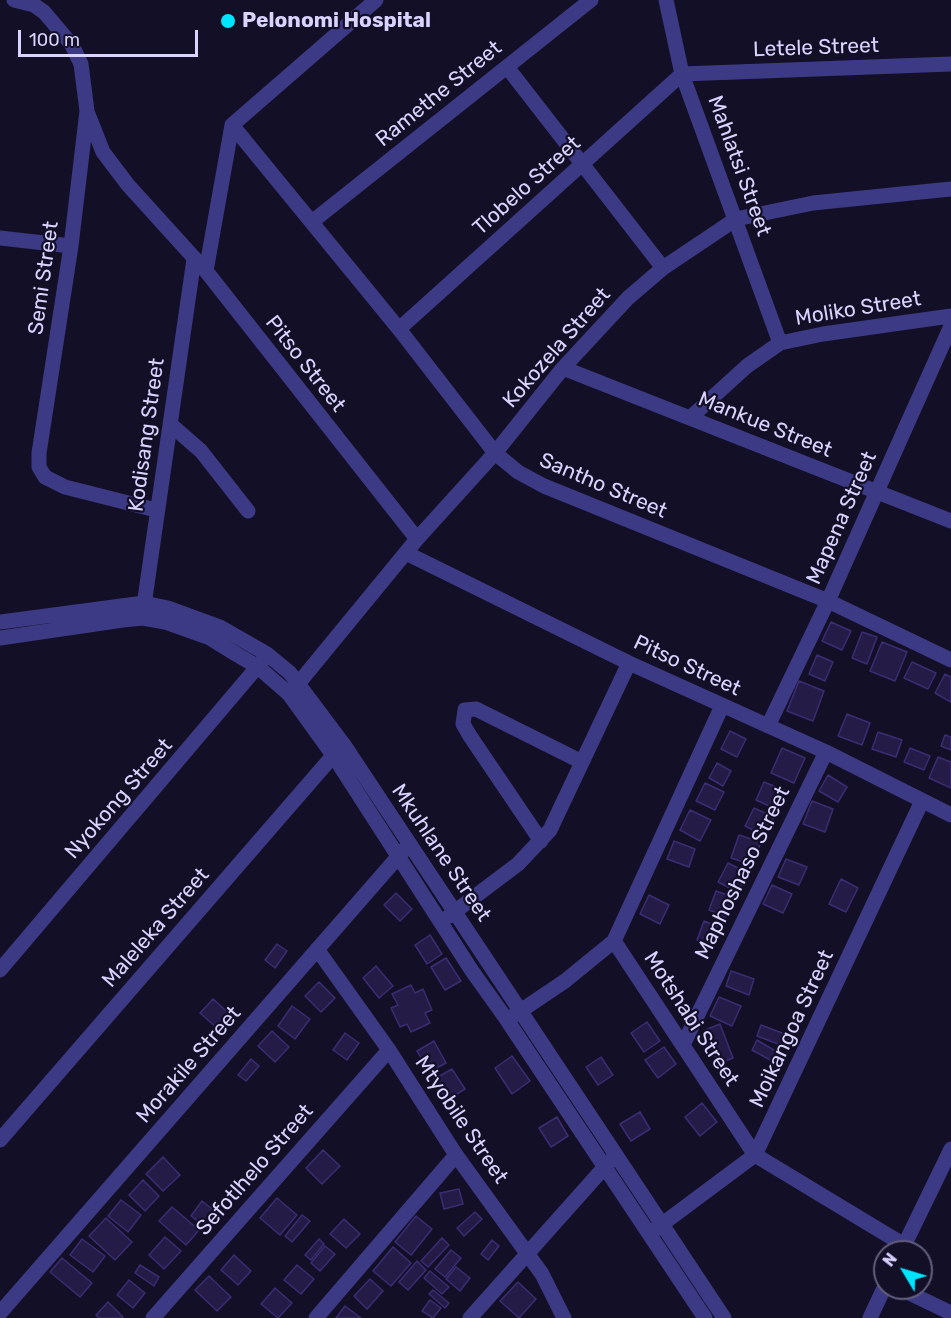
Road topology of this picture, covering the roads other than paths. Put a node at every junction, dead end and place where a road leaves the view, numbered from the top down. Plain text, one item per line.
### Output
1 (14, 0) edge
2 (376, 0) edge
3 (591, 0) edge
4 (666, 0) edge
5 (951, 64) edge
6 (507, 67) junction
7 (682, 74) junction
8 (87, 111) junction
9 (232, 125) junction
10 (584, 163) junction
11 (951, 189) edge
12 (736, 219) junction
13 (313, 221) junction
14 (0, 238) edge
15 (71, 246) junction
16 (194, 259) junction
17 (663, 268) junction
18 (206, 271) junction
19 (951, 316) edge
20 (951, 326) edge
21 (399, 329) junction
22 (780, 344) junction
23 (563, 368) junction
24 (691, 417) junction
25 (170, 424) junction
26 (495, 453) junction
27 (876, 493) junction
28 (156, 510) junction
29 (248, 511) dead end
30 (951, 521) edge
31 (417, 539) junction
32 (406, 553) junction
33 (828, 601) junction
34 (143, 611) junction
35 (0, 622) edge
36 (0, 638) edge
37 (267, 654) junction
38 (951, 660) edge
39 (629, 663) junction
40 (258, 667) junction
41 (294, 689) junction
42 (722, 706) junction
43 (768, 726) junction
44 (338, 750) junction
45 (826, 752) junction
46 (582, 762) junction
47 (922, 801) junction
48 (951, 815) edge
49 (541, 841) junction
50 (410, 844) junction
51 (399, 856) junction
52 (456, 912) junction
53 (441, 922) junction
54 (614, 941) junction
55 (317, 949) junction
56 (0, 970) edge
57 (521, 1011) junction
58 (507, 1020) junction
59 (683, 1044) junction
60 (389, 1050) junction
61 (0, 1140) edge
62 (951, 1149) edge
63 (615, 1154) junction
64 (456, 1155) junction
65 (755, 1155) junction
66 (604, 1168) junction
67 (662, 1225) junction
68 (648, 1234) junction
69 (888, 1240) edge
70 (906, 1240) edge
71 (527, 1253) junction
72 (878, 1300) edge
73 (924, 1300) edge
74 (0, 1313) edge
75 (951, 1313) edge
76 (153, 1318) edge
77 (316, 1318) edge
78 (470, 1318) edge
79 (564, 1318) edge
80 (705, 1318) edge
81 (724, 1318) edge
82 (870, 1318) edge

1 - 8 street, Semi Street
2 - 9 street
3 - 6 street, Ramethe Street
4 - 7 street, Mahlatsi Street
5 - 7 street, Letele Street
6 - 10 street
6 - 13 street, Ramethe Street
7 - 10 street, Tlobelo Street
7 - 12 street, Mahlatsi Street
8 - 15 street, Semi Street
8 - 16 street, Pitso Street
9 - 13 street, Santho Street
9 - 18 street
10 - 17 street
10 - 21 street, Tlobelo Street
11 - 12 street, Kokozela Street
12 - 17 street, Kokozela Street
12 - 22 street, Mahlatsi Street
13 - 21 street, Santho Street
14 - 15 street
15 - 28 street, Semi Street
16 - 18 street, Pitso Street
16 - 25 street, Kodisang Street
17 - 23 street, Kokozela Street
18 - 31 street, Pitso Street
19 - 22 street, Moliko Street
20 - 27 street, Mapena Street
21 - 26 street, Santho Street
22 - 24 street, Moliko Street
23 - 24 street, Mankue Street
23 - 26 street, Kokozela Street
24 - 27 street, Mankue Street
25 - 28 street, Kodisang Street
25 - 29 street
26 - 31 street, Kokozela Street
26 - 33 street, Santho Street
27 - 30 street, Mankue Street
27 - 33 street, Mapena Street
28 - 34 street, Kodisang Street
31 - 32 street, Kokozela Street
32 - 39 street, Pitso Street
32 - 41 street, Kokozela Street
33 - 38 street, Santho Street
33 - 43 street, Mapena Street
34 - 35 street, Mkuhlane Street
34 - 36 street, Mkuhlane Street
34 - 37 street, Mkuhlane Street
34 - 40 street, Mkuhlane Street
37 - 40 street, Nyokong Street
37 - 41 street, Mkuhlane Street
39 - 42 street, Pitso Street
39 - 46 street
40 - 41 street, Mkuhlane Street
40 - 56 street, Nyokong Street
41 - 44 street, Mkuhlane Street
42 - 43 street, Pitso Street
42 - 54 street, Motshabi Street
43 - 45 street, Pitso Street
44 - 50 street, Mkuhlane Street
44 - 51 street, Mkuhlane Street
44 - 61 street, Maleleka Street
45 - 47 street, Pitso Street
45 - 59 street, Maphoshaso Street
46 - 49 street
46 - 49 street
47 - 48 street, Pitso Street
47 - 65 street, Moikangoa Street
49 - 52 street
50 - 51 street, Morakile Street
50 - 52 street, Mkuhlane Street
51 - 53 street, Mkuhlane Street
51 - 55 street, Morakile Street
52 - 53 street
52 - 57 street, Mkuhlane Street
53 - 58 street, Mkuhlane Street
54 - 57 street, Motshabi Street
54 - 59 street, Motshabi Street
55 - 60 street, Mtyobile Street
55 - 74 street, Morakile Street
57 - 58 street, Motshabi Street
57 - 63 street, Mkuhlane Street
58 - 66 street, Mkuhlane Street
59 - 65 street, Motshabi Street
60 - 64 street, Mtyobile Street
60 - 76 street, Sefotlhelo Street
62 - 70 street
63 - 66 street
63 - 67 street, Mkuhlane Street
64 - 71 street, Mtyobile Street
64 - 77 street
65 - 67 street, Moikangoa Street
65 - 69 street, Motshabi Street
66 - 68 street, Mkuhlane Street
66 - 71 street
67 - 68 street, Moikangoa Street
67 - 81 street, Mkuhlane Street
68 - 80 street, Mkuhlane Street
71 - 78 street
71 - 79 street, Mtyobile Street
72 - 82 street
73 - 75 street

